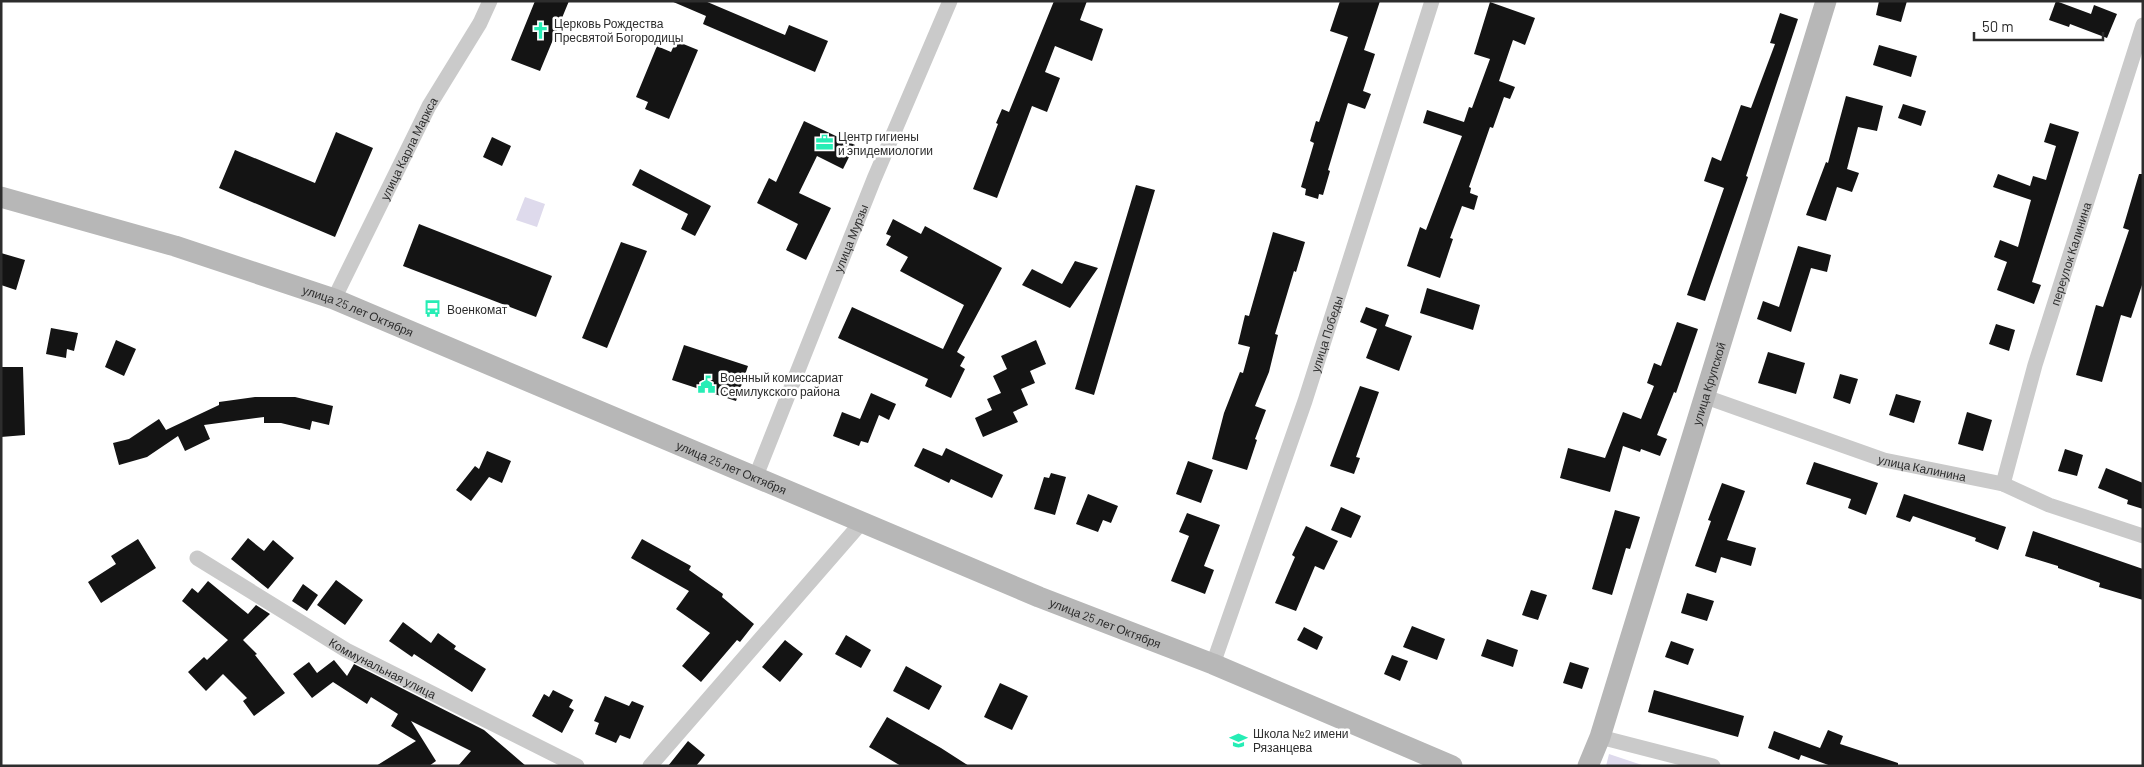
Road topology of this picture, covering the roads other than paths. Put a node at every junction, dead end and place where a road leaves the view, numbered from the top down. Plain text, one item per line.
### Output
1 (490, 1) edge
2 (950, 1) edge
3 (1432, 1) edge
4 (1826, 1) edge
5 (2143, 25) edge
6 (1, 197) edge
7 (334, 299) junction
8 (1703, 396) junction
9 (756, 476) junction
10 (2003, 484) junction
11 (862, 522) junction
12 (2143, 536) edge
13 (197, 558) dead end
14 (1212, 664) junction
15 (1600, 737) junction
16 (576, 766) edge
17 (650, 766) edge
18 (1452, 766) edge
19 (1588, 766) edge
20 (1713, 766) edge

1 - 7 street, улица Карла Маркса
2 - 9 street, улица Мурзы
3 - 14 street, улица Победы
4 - 8 street, улица Крупской
5 - 10 street, переулок Калинина
6 - 7 street, улица 25 лет Октября
7 - 9 street, улица 25 лет Октября
8 - 10 street, улица Калинина
8 - 15 street, улица Крупской
9 - 11 street, улица 25 лет Октября
10 - 12 street, улица Калинина
11 - 14 street, улица 25 лет Октября
11 - 17 street
13 - 16 street, Коммунальная улица
14 - 18 street, улица 25 лет Октября
15 - 19 street, улица Крупской
15 - 20 street

